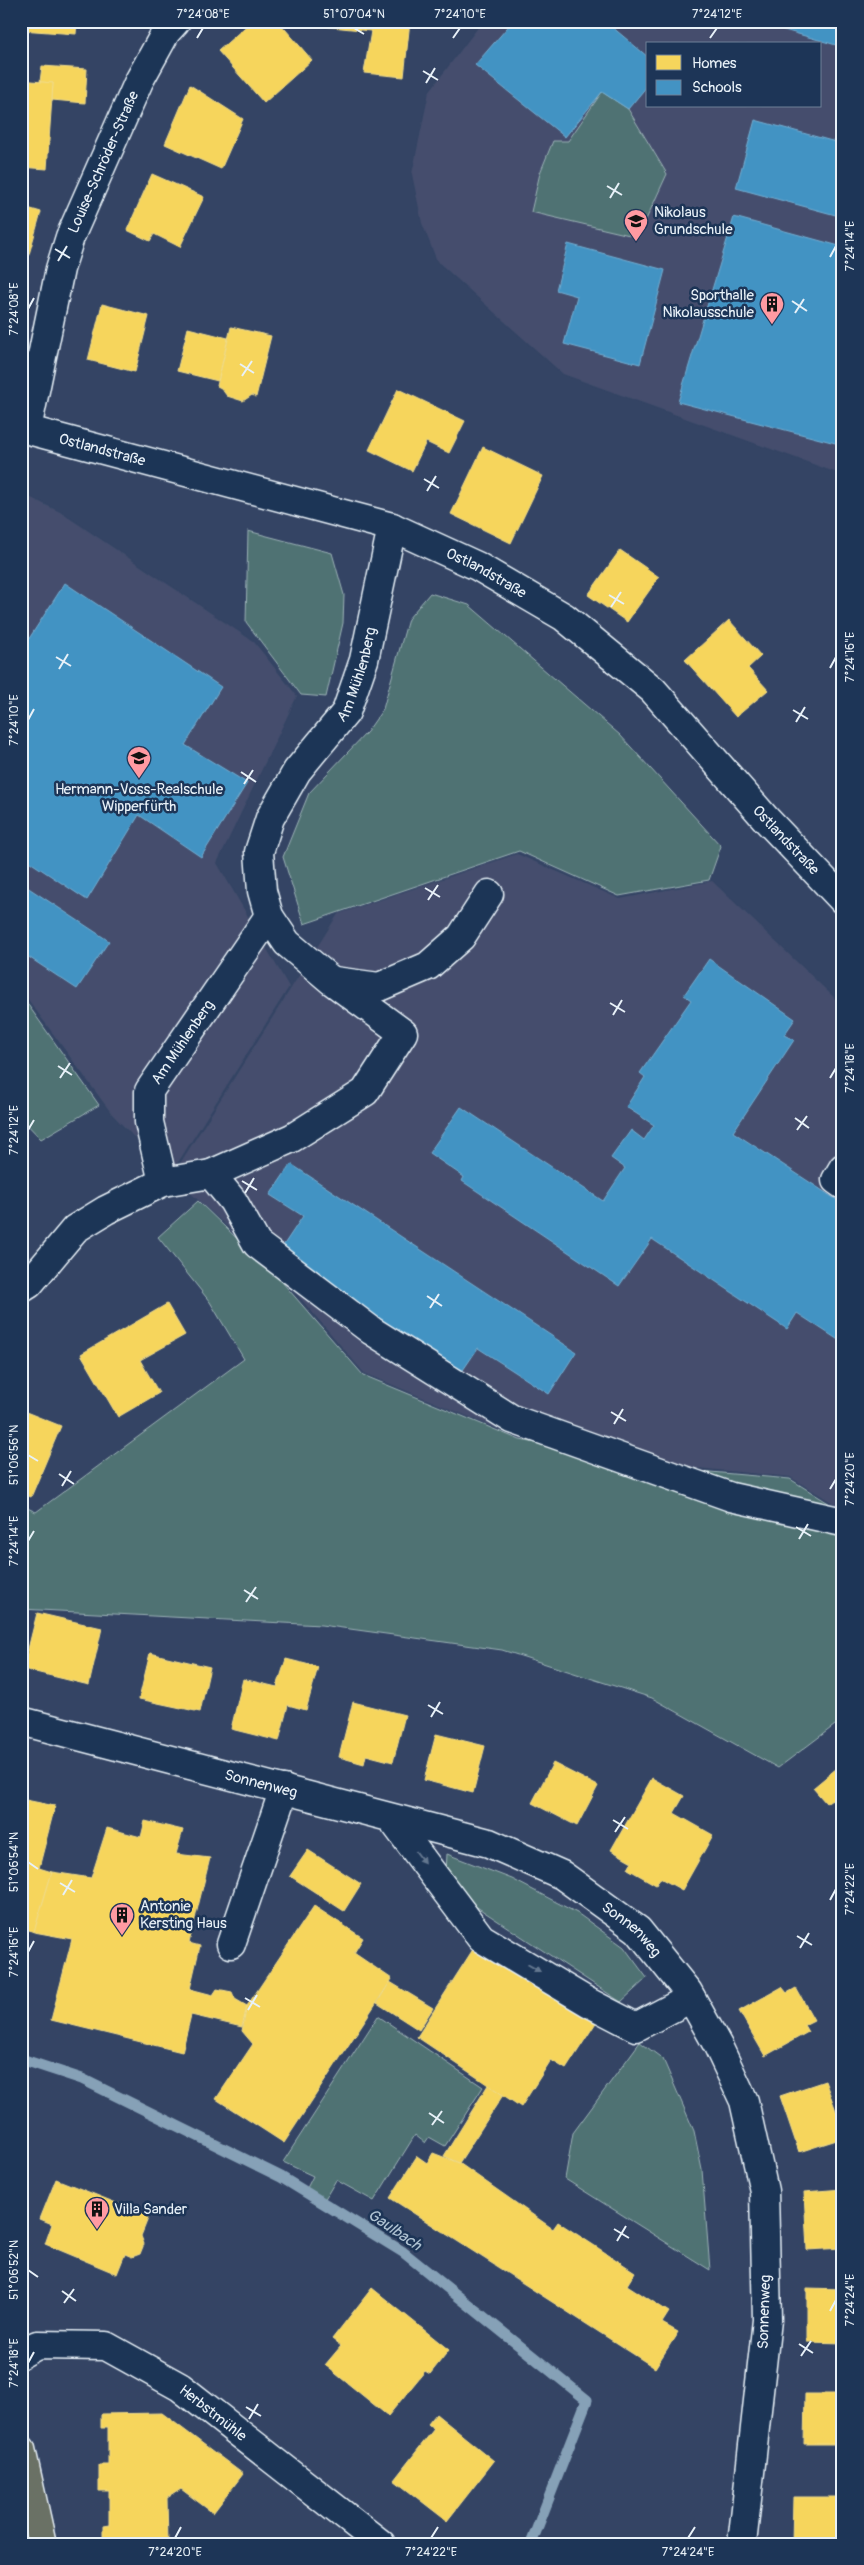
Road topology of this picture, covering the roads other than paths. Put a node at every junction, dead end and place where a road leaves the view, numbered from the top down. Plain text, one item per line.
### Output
1 (176, 21) edge
2 (24, 429) edge
3 (392, 527) junction
4 (489, 894) dead end
5 (843, 900) edge
6 (269, 916) junction
7 (332, 981) junction
8 (843, 1168) edge
9 (212, 1174) junction
10 (163, 1182) junction
11 (843, 1185) edge
12 (21, 1289) edge
13 (843, 1522) edge
14 (21, 1721) edge
15 (284, 1790) junction
16 (391, 1818) junction
17 (231, 1944) dead end
18 (691, 1998) junction
19 (21, 2354) edge
20 (21, 2449) edge
21 (42, 2544) edge
22 (381, 2544) edge
23 (742, 2544) edge

1 - 2 street, Louise-Schröder-Straße
2 - 3 street, Ostlandstraße
3 - 5 street, Ostlandstraße
3 - 6 street, Am Mühlenberg
4 - 7 street
6 - 7 street, Am Mühlenberg
6 - 10 street, Am Mühlenberg
7 - 9 street, Am Mühlenberg
8 - 11 street
9 - 10 street
9 - 13 street
10 - 12 street
14 - 15 street, Sonnenweg
15 - 16 street, Sonnenweg
15 - 17 street
16 - 18 street, Sonnenweg
16 -> 18 street
18 - 23 street, Sonnenweg
19 - 22 street, Herbstmühle
20 - 21 main road

